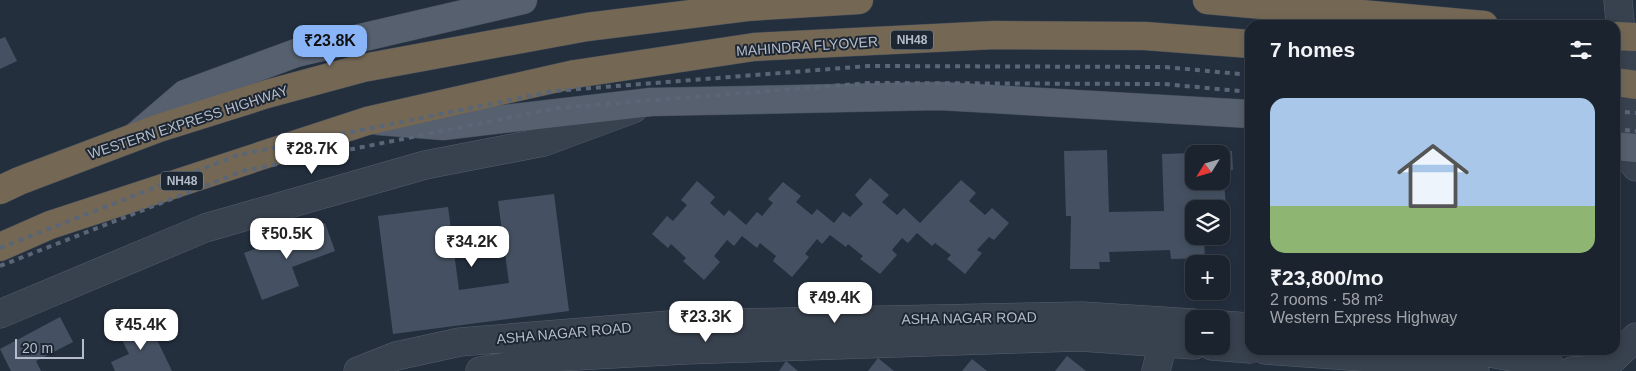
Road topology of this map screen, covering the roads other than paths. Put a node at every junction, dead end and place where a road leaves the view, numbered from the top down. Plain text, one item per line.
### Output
1 (524, 0) edge
2 (859, 0) edge
3 (1207, 0) edge
4 (1618, 0) edge
5 (1429, 20) edge
6 (1620, 20) edge
7 (1620, 25) edge
8 (1620, 36) edge
9 (1636, 37) edge
10 (1245, 44) edge
11 (1620, 82) edge
12 (1636, 84) edge
13 (651, 102) junction
14 (1245, 114) edge
15 (366, 120) junction
16 (135, 137) junction
17 (1630, 152) edge
18 (0, 190) edge
19 (0, 246) edge
20 (0, 314) edge
21 (1185, 322) edge
22 (681, 324) junction
23 (1230, 325) edge
24 (1245, 326) edge
25 (1636, 337) edge
26 (1163, 343) junction
27 (1185, 344) edge
28 (1230, 347) edge
29 (1245, 349) edge
30 (1620, 352) edge
31 (1282, 355) edge
32 (1496, 355) edge
33 (1617, 355) edge
34 (689, 361) edge
35 (1306, 362) edge
36 (1559, 369) edge
37 (358, 371) edge
38 (480, 371) edge
39 (1156, 371) edge
40 (1475, 371) edge

1 - 16 main road
2 - 16 highway, WESTERN EXPRESS HIGHWAY
3 - 5 highway
4 - 6 street
7 - 17 street
8 - 9 highway, bridge
10 - 15 highway, MAHINDRA FLYOVER / NH48
11 - 12 highway, bridge
13 - 14 main road
13 - 15 main road
13 - 20 street
15 - 19 highway, NH48
16 - 18 highway, WESTERN EXPRESS HIGHWAY
21 - 22 street, ASHA NAGAR ROAD
22 - 34 street
22 - 37 street, ASHA NAGAR ROAD
23 - 24 street
25 - 30 street
26 - 27 street, ASHA NAGAR ROAD
26 - 34 street, ASHA NAGAR ROAD
26 - 39 street
28 - 29 street
31 - 35 street
32 - 36 street
33 - 36 street
34 - 38 street, ASHA NAGAR ROAD
35 - 40 street

